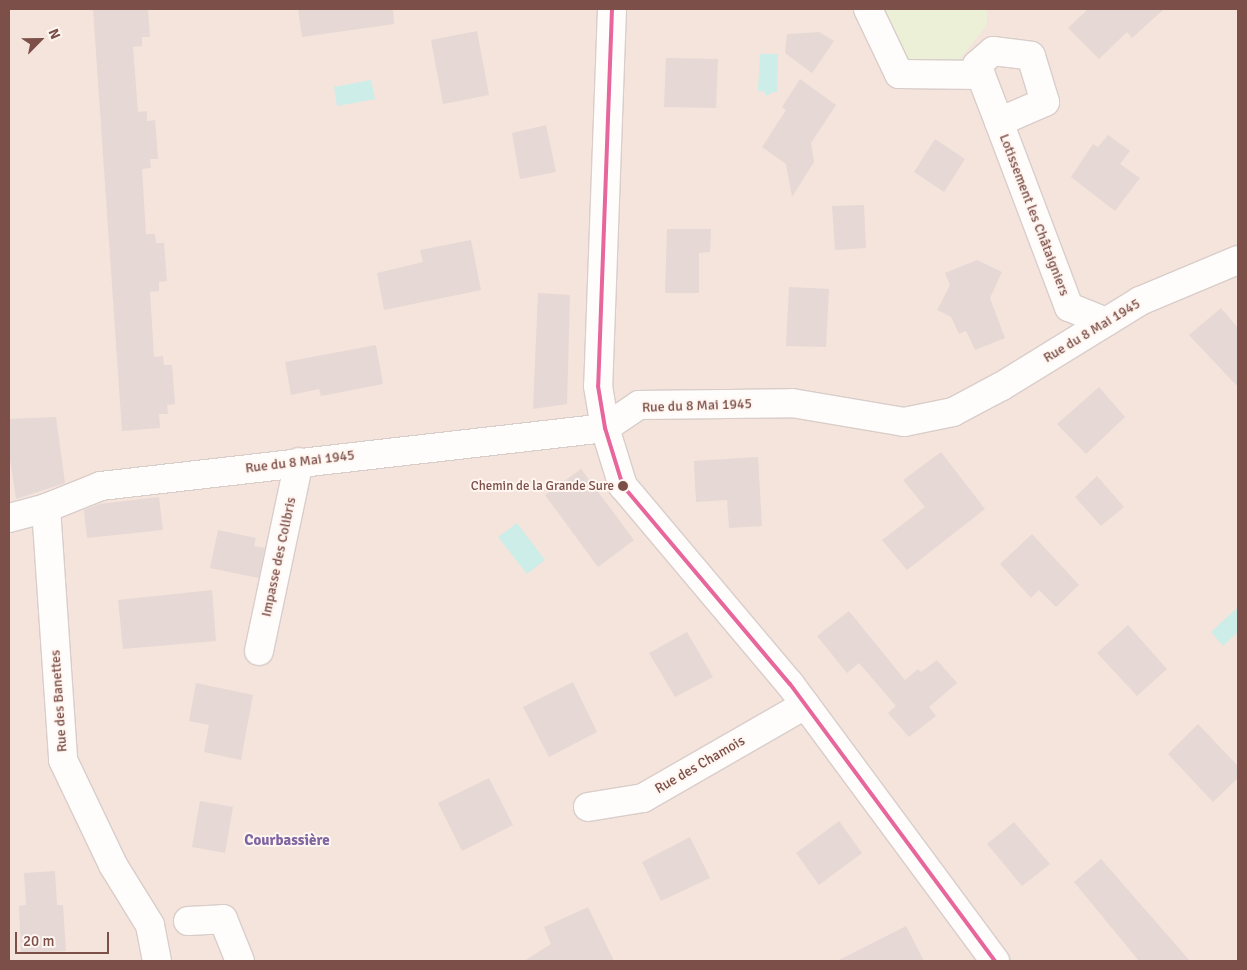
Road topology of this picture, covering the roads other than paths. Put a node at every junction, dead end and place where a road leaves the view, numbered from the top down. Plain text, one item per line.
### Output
1 (612, 9) edge
2 (868, 9) edge
3 (981, 75) junction
4 (999, 122) junction
5 (1238, 260) edge
6 (1069, 307) junction
7 (1106, 322) junction
8 (1055, 354) junction
9 (605, 428) junction
10 (299, 462) junction
11 (46, 508) junction
12 (9, 518) edge
13 (259, 651) dead end
14 (805, 705) junction
15 (588, 807) dead end
16 (188, 920) dead end
17 (158, 961) edge
18 (240, 961) edge
19 (995, 961) edge

1 - 9 street
2 - 3 street
3 - 4 street, Lotissement les Châtaigniers
3 - 4 street, Lotissement les Châtaigniers
4 - 6 street, Lotissement les Châtaigniers
5 - 7 street, Rue du 8 Mai 1945
6 - 7 street, Lotissement les Châtaigniers
6 - 8 street, Lotissement les Châtaigniers
7 - 8 street, Rue du 8 Mai 1945
8 - 9 street, Rue du 8 Mai 1945
9 - 10 street, Rue du 8 Mai 1945
9 - 14 street
10 - 11 street, Rue du 8 Mai 1945
10 - 13 street, Impasse des Colibris
11 - 12 street, Rue du 8 Mai 1945
11 - 17 street, Rue des Banettes
14 - 15 street, Rue des Chamois
14 - 19 street
16 - 18 street

